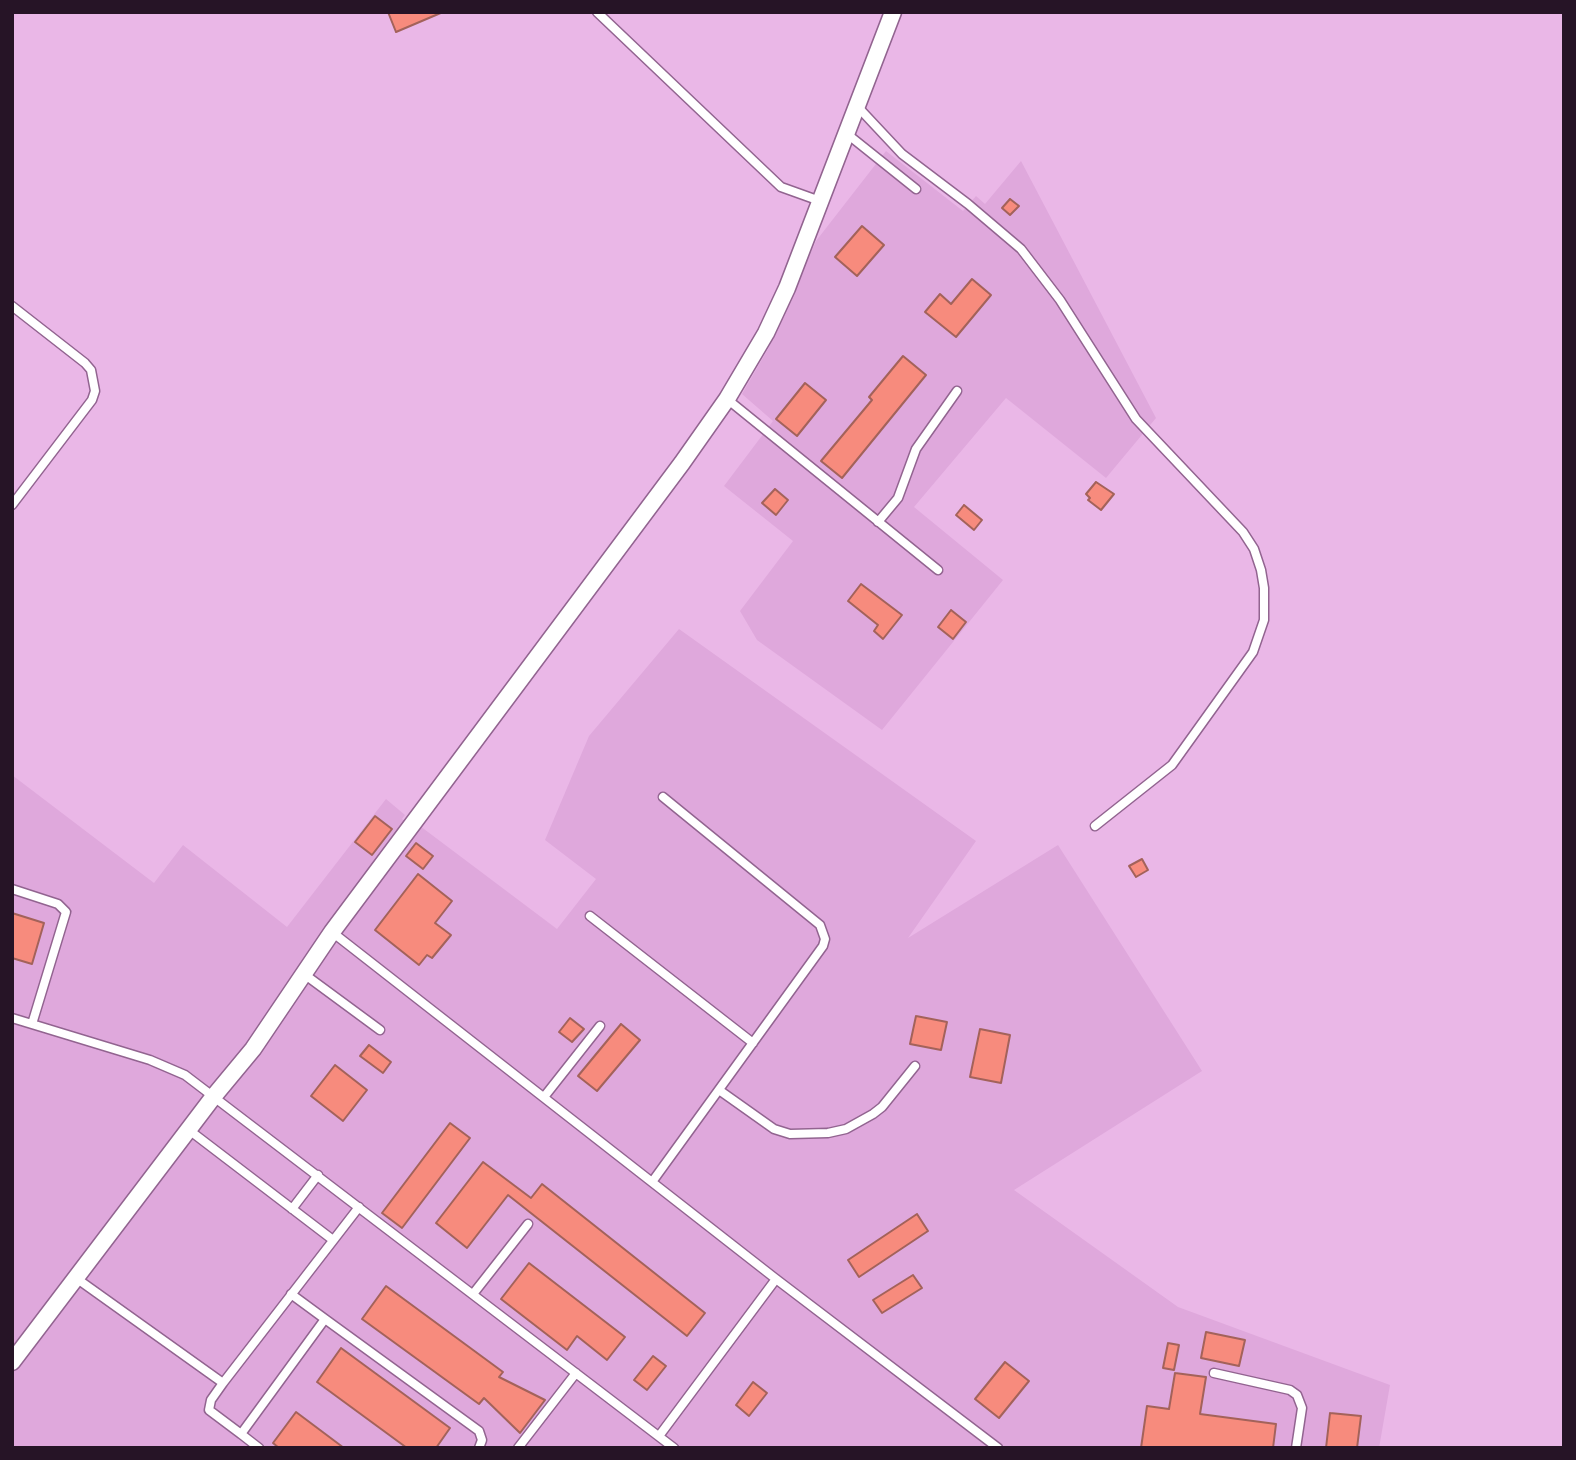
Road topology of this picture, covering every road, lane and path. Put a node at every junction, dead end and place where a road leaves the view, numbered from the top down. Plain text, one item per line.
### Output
1 (597, 12) edge
2 (893, 12) edge
3 (857, 106) junction
4 (846, 133) junction
5 (916, 189) dead end
6 (820, 201) junction
7 (12, 306) edge
8 (957, 391) dead end
9 (727, 399) junction
10 (12, 505) edge
11 (878, 522) junction
12 (938, 570) dead end
13 (663, 797) dead end
14 (1095, 826) dead end
15 (12, 889) edge
16 (590, 916) dead end
17 (332, 932) junction
18 (304, 974) junction
19 (12, 1018) edge
20 (32, 1024) junction
21 (600, 1026) dead end
22 (380, 1030) dead end
23 (753, 1043) junction
24 (915, 1066) dead end
25 (719, 1090) junction
26 (214, 1096) junction
27 (544, 1097) junction
28 (189, 1130) junction
29 (318, 1175) junction
30 (652, 1182) junction
31 (359, 1207) junction
32 (292, 1209) junction
33 (528, 1224) dead end
34 (333, 1240) junction
35 (76, 1278) junction
36 (776, 1279) junction
37 (291, 1294) junction
38 (473, 1294) junction
39 (325, 1319) junction
40 (12, 1362) edge
41 (576, 1373) junction
42 (1214, 1373) dead end
43 (223, 1383) junction
44 (241, 1434) junction
45 (659, 1436) junction
46 (259, 1448) edge
47 (479, 1448) edge
48 (518, 1448) edge
49 (674, 1448) edge
50 (999, 1448) edge
51 (1296, 1448) edge

1 - 6 lane
2 - 3 street
3 - 4 street
3 - 14 lane
4 - 5 lane
4 - 6 street
6 - 9 street
7 - 10 lane
8 - 11 lane
9 - 11 lane
9 - 17 street
11 - 12 lane
13 - 23 lane
15 - 20 lane
16 - 23 lane
17 - 18 street
17 - 27 lane
18 - 22 lane
18 - 26 street
19 - 20 lane
20 - 26 lane
21 - 27 lane
23 - 25 lane
24 - 25 lane
25 - 30 lane
26 - 28 street
26 - 29 lane
27 - 30 lane
28 - 32 lane
28 - 35 street
29 - 31 lane
29 - 32 lane
30 - 36 lane
31 - 34 lane
31 - 38 lane
32 - 34 lane
33 - 38 lane
34 - 37 lane
35 - 40 street
35 - 43 lane
36 - 45 lane
36 - 50 lane
37 - 39 lane
37 - 43 lane
38 - 41 lane
39 - 44 lane
39 - 47 lane
41 - 45 lane
41 - 48 lane
42 - 51 lane
43 - 44 lane
44 - 46 lane
45 - 49 lane

